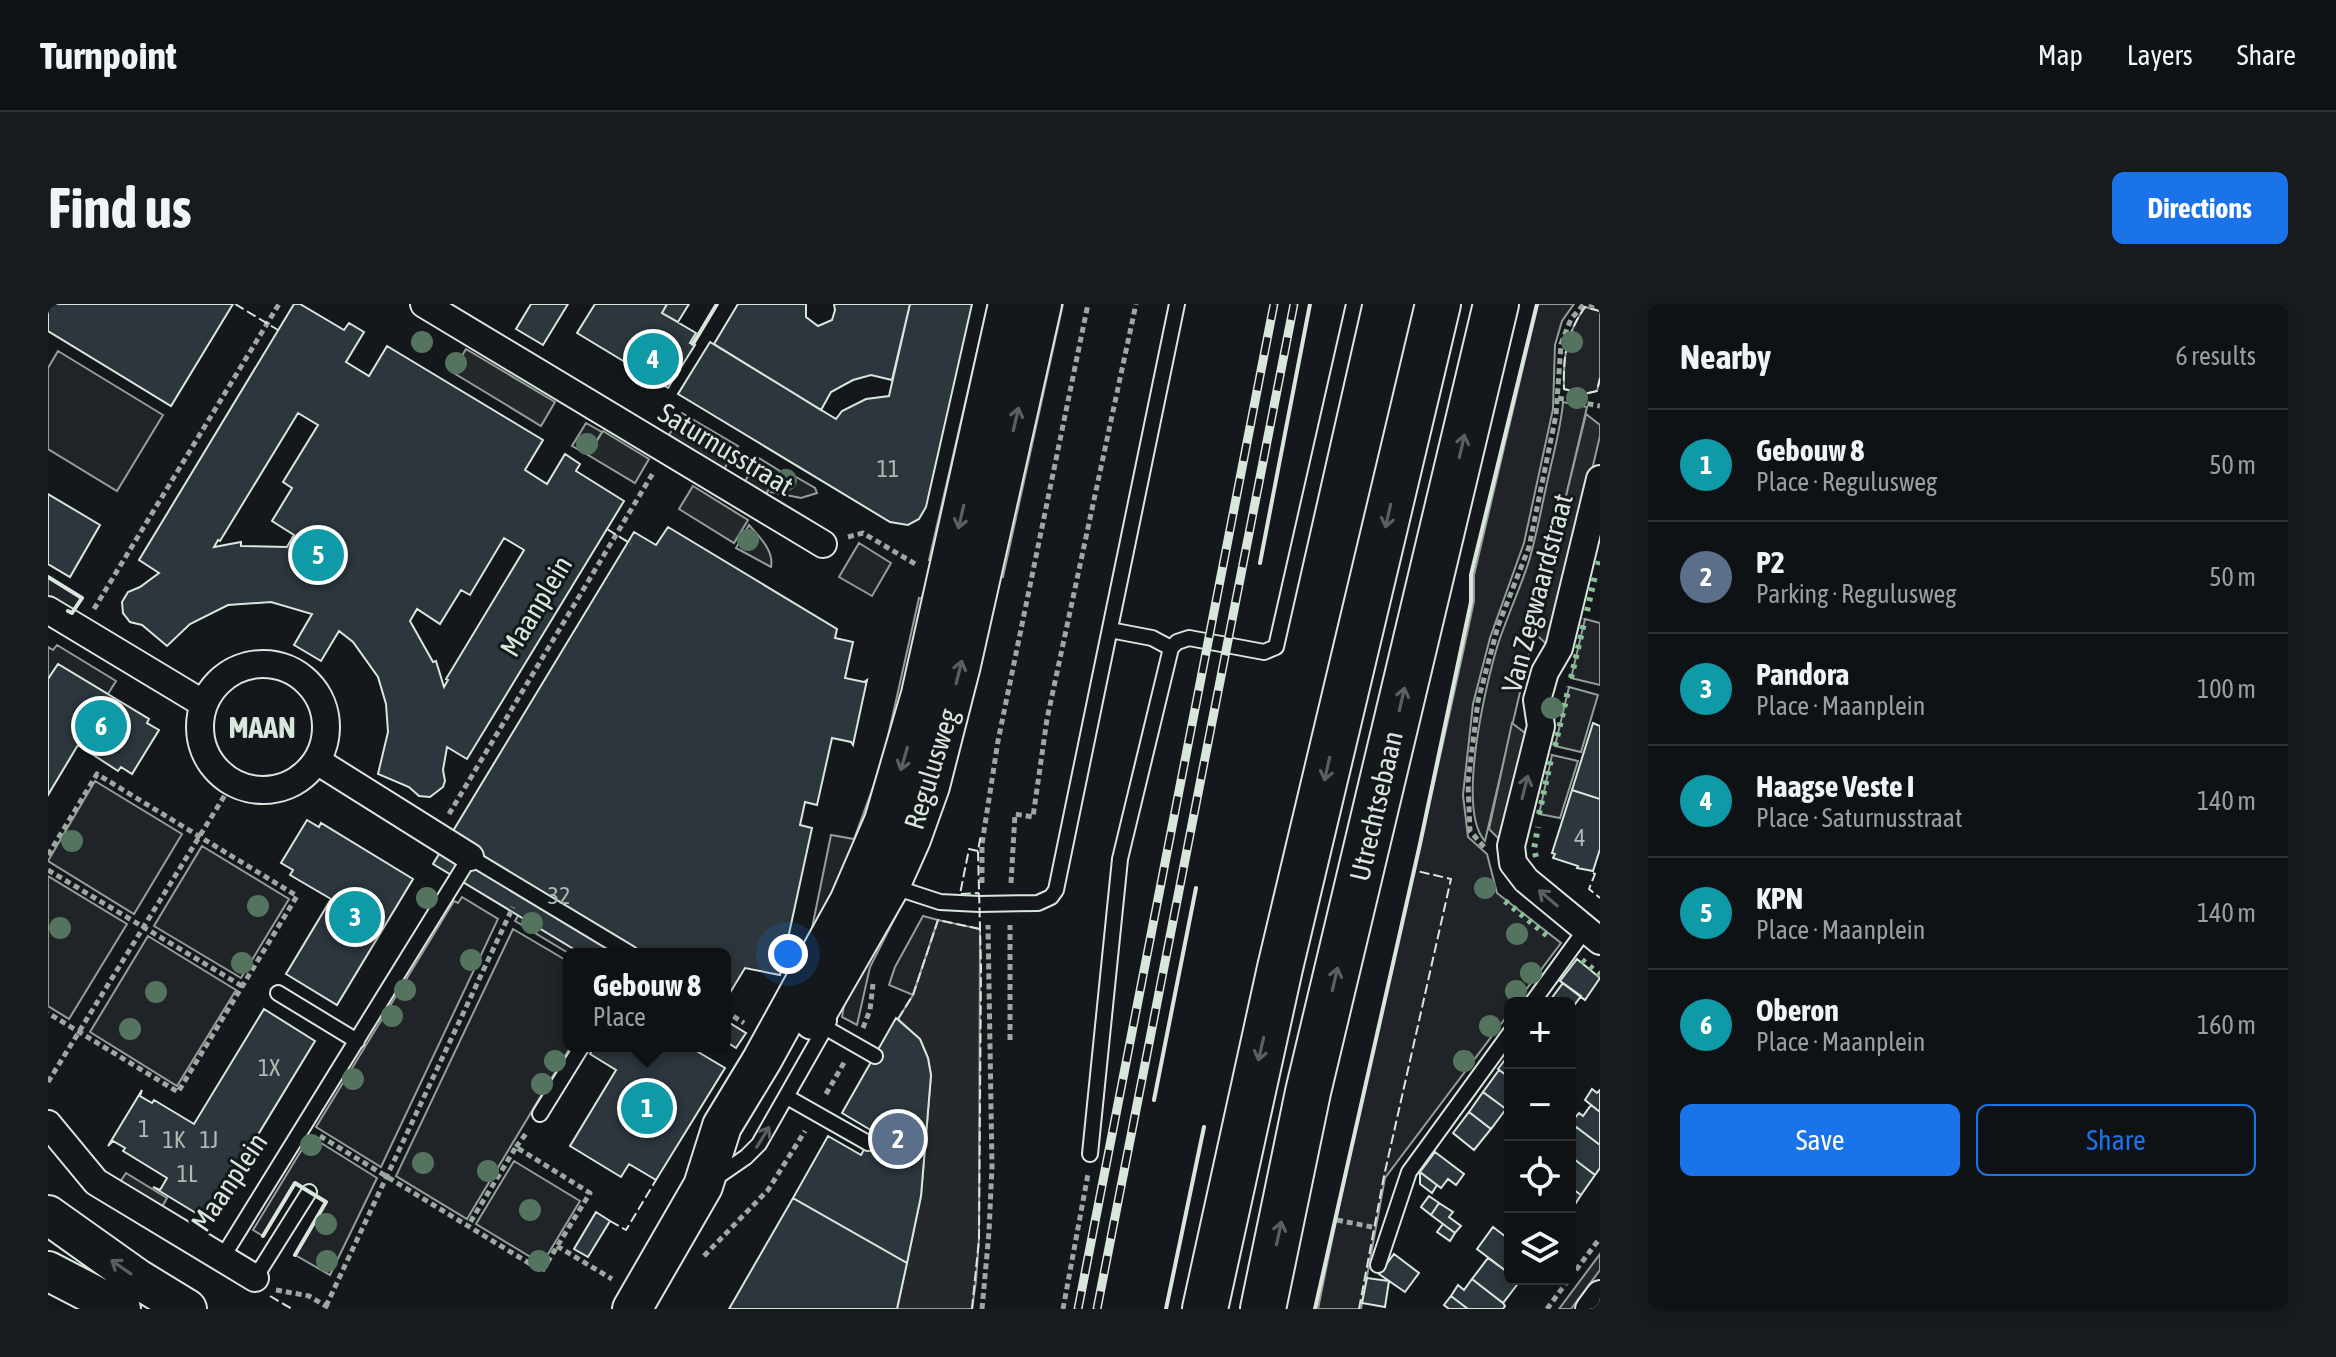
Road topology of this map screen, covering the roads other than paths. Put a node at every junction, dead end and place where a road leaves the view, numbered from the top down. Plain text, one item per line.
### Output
1 (424, 304) edge
2 (1008, 304) edge
3 (1042, 304) edge
4 (1177, 304) edge
5 (1354, 304) edge
6 (1438, 304) edge
7 (1496, 304) edge
8 (1600, 479) edge
9 (823, 544) road end
10 (48, 610) edge
11 (1110, 630) junction
12 (1171, 648) junction
13 (204, 704) junction
14 (317, 761) junction
15 (470, 857) junction
16 (890, 886) junction
17 (1593, 936) edge
18 (621, 948) edge
19 (838, 977) junction
20 (278, 993) dead end
21 (1537, 997) edge
22 (826, 1028) junction
23 (357, 1041) junction
24 (1504, 1041) edge
25 (578, 1052) edge
26 (875, 1056) dead end
27 (787, 1097) junction
28 (540, 1114) dead end
29 (48, 1124) edge
30 (868, 1143) dead end
31 (1090, 1154) road end
32 (703, 1186) junction
33 (309, 1192) dead end
34 (48, 1215) edge
35 (222, 1258) junction
36 (1378, 1265) dead end
37 (48, 1271) edge
38 (255, 1278) joint
39 (1600, 1294) edge
40 (121, 1309) edge
41 (187, 1309) edge
42 (632, 1309) edge
43 (1205, 1309) edge
44 (1263, 1309) edge
45 (1589, 1309) edge

1 - 9 street, Saturnusstraat
2 -> 32 main road, Regulusweg
16 -> 3 main road, Regulusweg
4 - 11 lane
5 - 12 lane
6 -> 43 highway, Utrechtsebaan
44 -> 7 highway, Utrechtsebaan
17 -> 8 street, Van Zegwaardstraat
10 - 13 street
11 - 12 lane
11 - 16 lane
12 - 31 lane
13 - 14 street
13 - 14 street
14 - 15 street
15 - 18 lane
15 - 23 lane, Maanplein
16 - 19 main road, Regulusweg
17 - 21 lane
19 - 22 lane
19 - 32 main road, Regulusweg
20 - 23 lane
22 - 26 lane
22 - 27 lane
23 - 35 lane, Maanplein
24 - 36 lane
25 - 28 lane
27 - 30 lane
32 -> 27 lane
29 - 35 street, Maanplein
32 - 42 main road, Regulusweg
33 - 38 lane
41 -> 34 main road
35 - 38 street
37 - 40 main road
39 - 45 street

